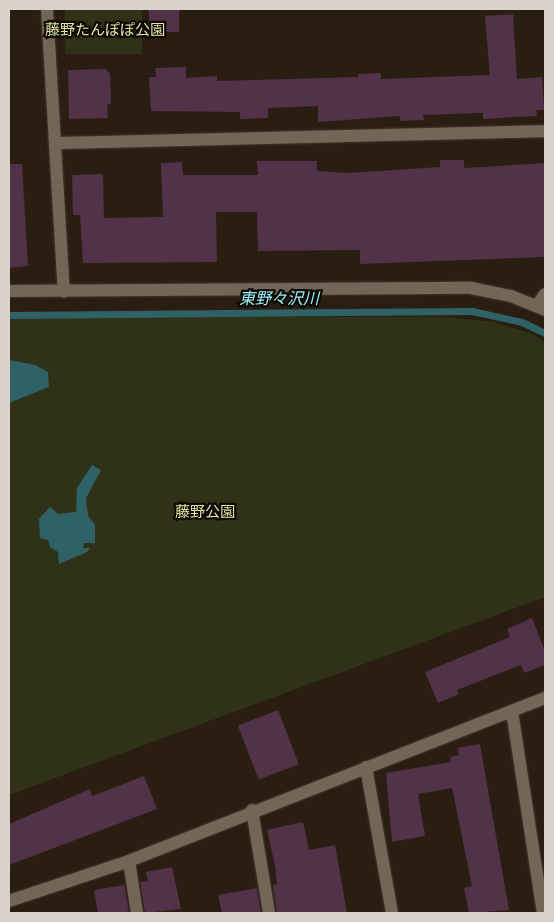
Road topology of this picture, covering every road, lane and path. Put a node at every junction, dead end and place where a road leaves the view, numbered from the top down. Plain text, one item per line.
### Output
1 (47, 9) edge
2 (545, 131) edge
3 (56, 144) junction
4 (9, 291) edge
5 (64, 291) junction
6 (543, 303) edge
7 (545, 698) edge
8 (512, 711) junction
9 (366, 766) junction
10 (252, 810) junction
11 (129, 861) junction
12 (9, 901) edge
13 (137, 913) edge
14 (268, 913) edge
15 (392, 913) edge
16 (543, 913) edge

1 - 3 street
2 - 3 street
3 - 5 street
4 - 5 street
5 - 6 street
7 - 8 street
8 - 9 street
8 - 16 street
9 - 10 street
9 - 15 street
10 - 11 street
10 - 14 street
11 - 12 street
11 - 13 street

